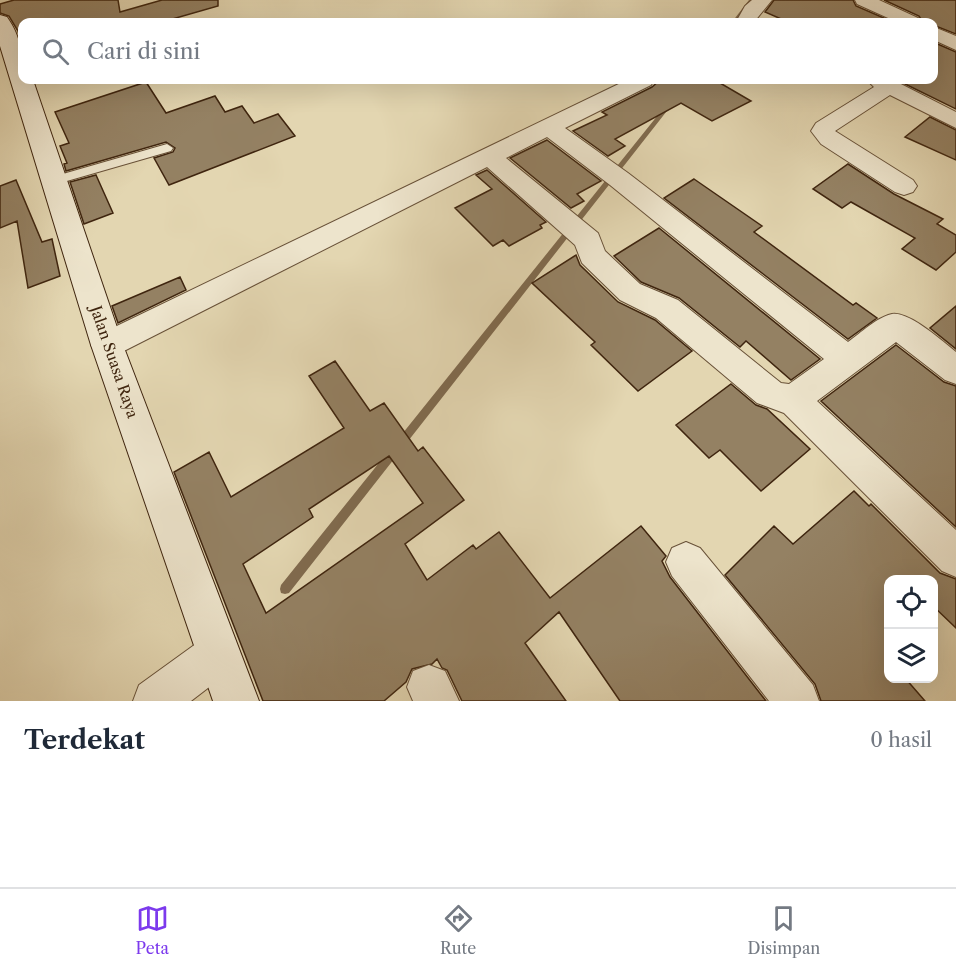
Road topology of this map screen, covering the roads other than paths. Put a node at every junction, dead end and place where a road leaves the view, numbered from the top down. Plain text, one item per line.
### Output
1 (763, 0) edge
2 (864, 0) edge
3 (747, 18) edge
4 (902, 18) edge
5 (0, 21) edge
6 (18, 51) edge
7 (27, 84) edge
8 (635, 84) edge
9 (883, 84) edge
10 (886, 84) edge
11 (956, 121) edge
12 (547, 126) junction
13 (166, 148) dead end
14 (489, 156) junction
15 (54, 181) junction
16 (904, 186) dead end
17 (106, 345) junction
18 (848, 360) junction
19 (956, 370) edge
20 (793, 400) junction
21 (956, 557) edge
22 (686, 562) dead end
23 (219, 653) junction
24 (155, 701) edge
25 (236, 701) edge
26 (797, 701) edge

1 - 3 street
2 - 4 street
5 - 6 street, Jalan Suasa Raya
7 - 15 street, Jalan Suasa Raya
8 - 12 street
9 - 16 street
10 - 11 street
12 - 14 street
12 - 18 street
13 - 15 lane
14 - 17 street
14 - 20 street
15 - 17 street, Jalan Suasa Raya
17 - 23 street, Jalan Suasa Raya
18 - 19 street
18 - 20 street
20 - 21 street
22 - 26 street
23 - 24 street
23 - 25 street, Jalan Suasa Raya

